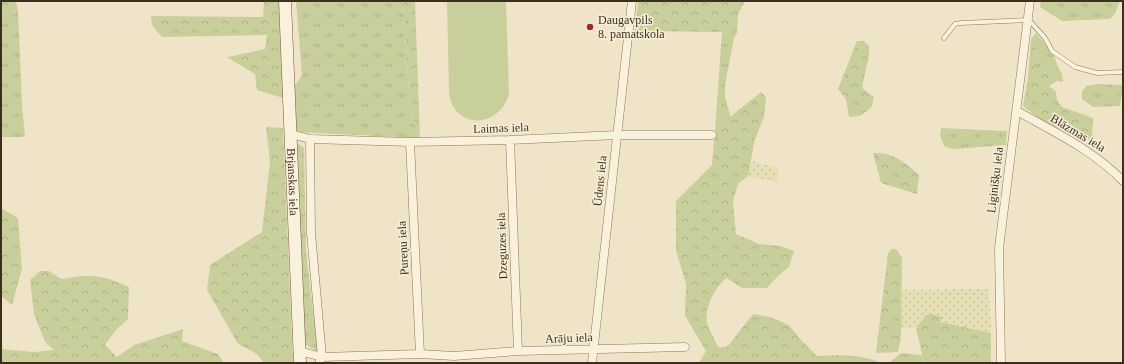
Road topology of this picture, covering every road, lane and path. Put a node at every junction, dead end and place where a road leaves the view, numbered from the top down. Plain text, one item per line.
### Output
1 (285, 1) edge
2 (632, 1) edge
3 (1030, 1) edge
4 (1029, 20) junction
5 (944, 38) dead end
6 (1123, 72) edge
7 (1017, 111) junction
8 (291, 134) junction
9 (617, 135) junction
10 (712, 135) dead end
11 (310, 139) junction
12 (510, 140) junction
13 (410, 142) junction
14 (1123, 181) edge
15 (685, 347) dead end
16 (594, 349) junction
17 (518, 351) junction
18 (420, 354) junction
19 (299, 357) edge
20 (454, 359) edge
21 (321, 360) edge
22 (592, 363) edge
23 (1001, 363) edge

1 - 8 main road, Brjanskas iela
2 - 9 street, Ūdens iela
3 - 4 street, Liginišķu iela
4 - 5 lane
4 - 6 lane
4 - 7 street, Liginišķu iela
7 - 14 street, Blāzmas iela
7 - 23 street, Liginišķu iela
8 - 11 street, Laimas iela
8 - 19 main road, Brjanskas iela
9 - 10 street, Laimas iela
9 - 12 street, Laimas iela
9 - 16 street, Ūdens iela
11 - 13 street, Laimas iela
11 - 21 street
12 - 13 street, Laimas iela
12 - 17 street, Dzeguzes iela
13 - 18 street, Pureņu iela
15 - 16 street, Arāju iela
16 - 17 street, Arāju iela
16 - 22 street, Ūdens iela
17 - 20 street, Arāju iela
18 - 20 street, Arāju iela
18 - 21 street, Arāju iela
19 - 21 street, Arāju iela

